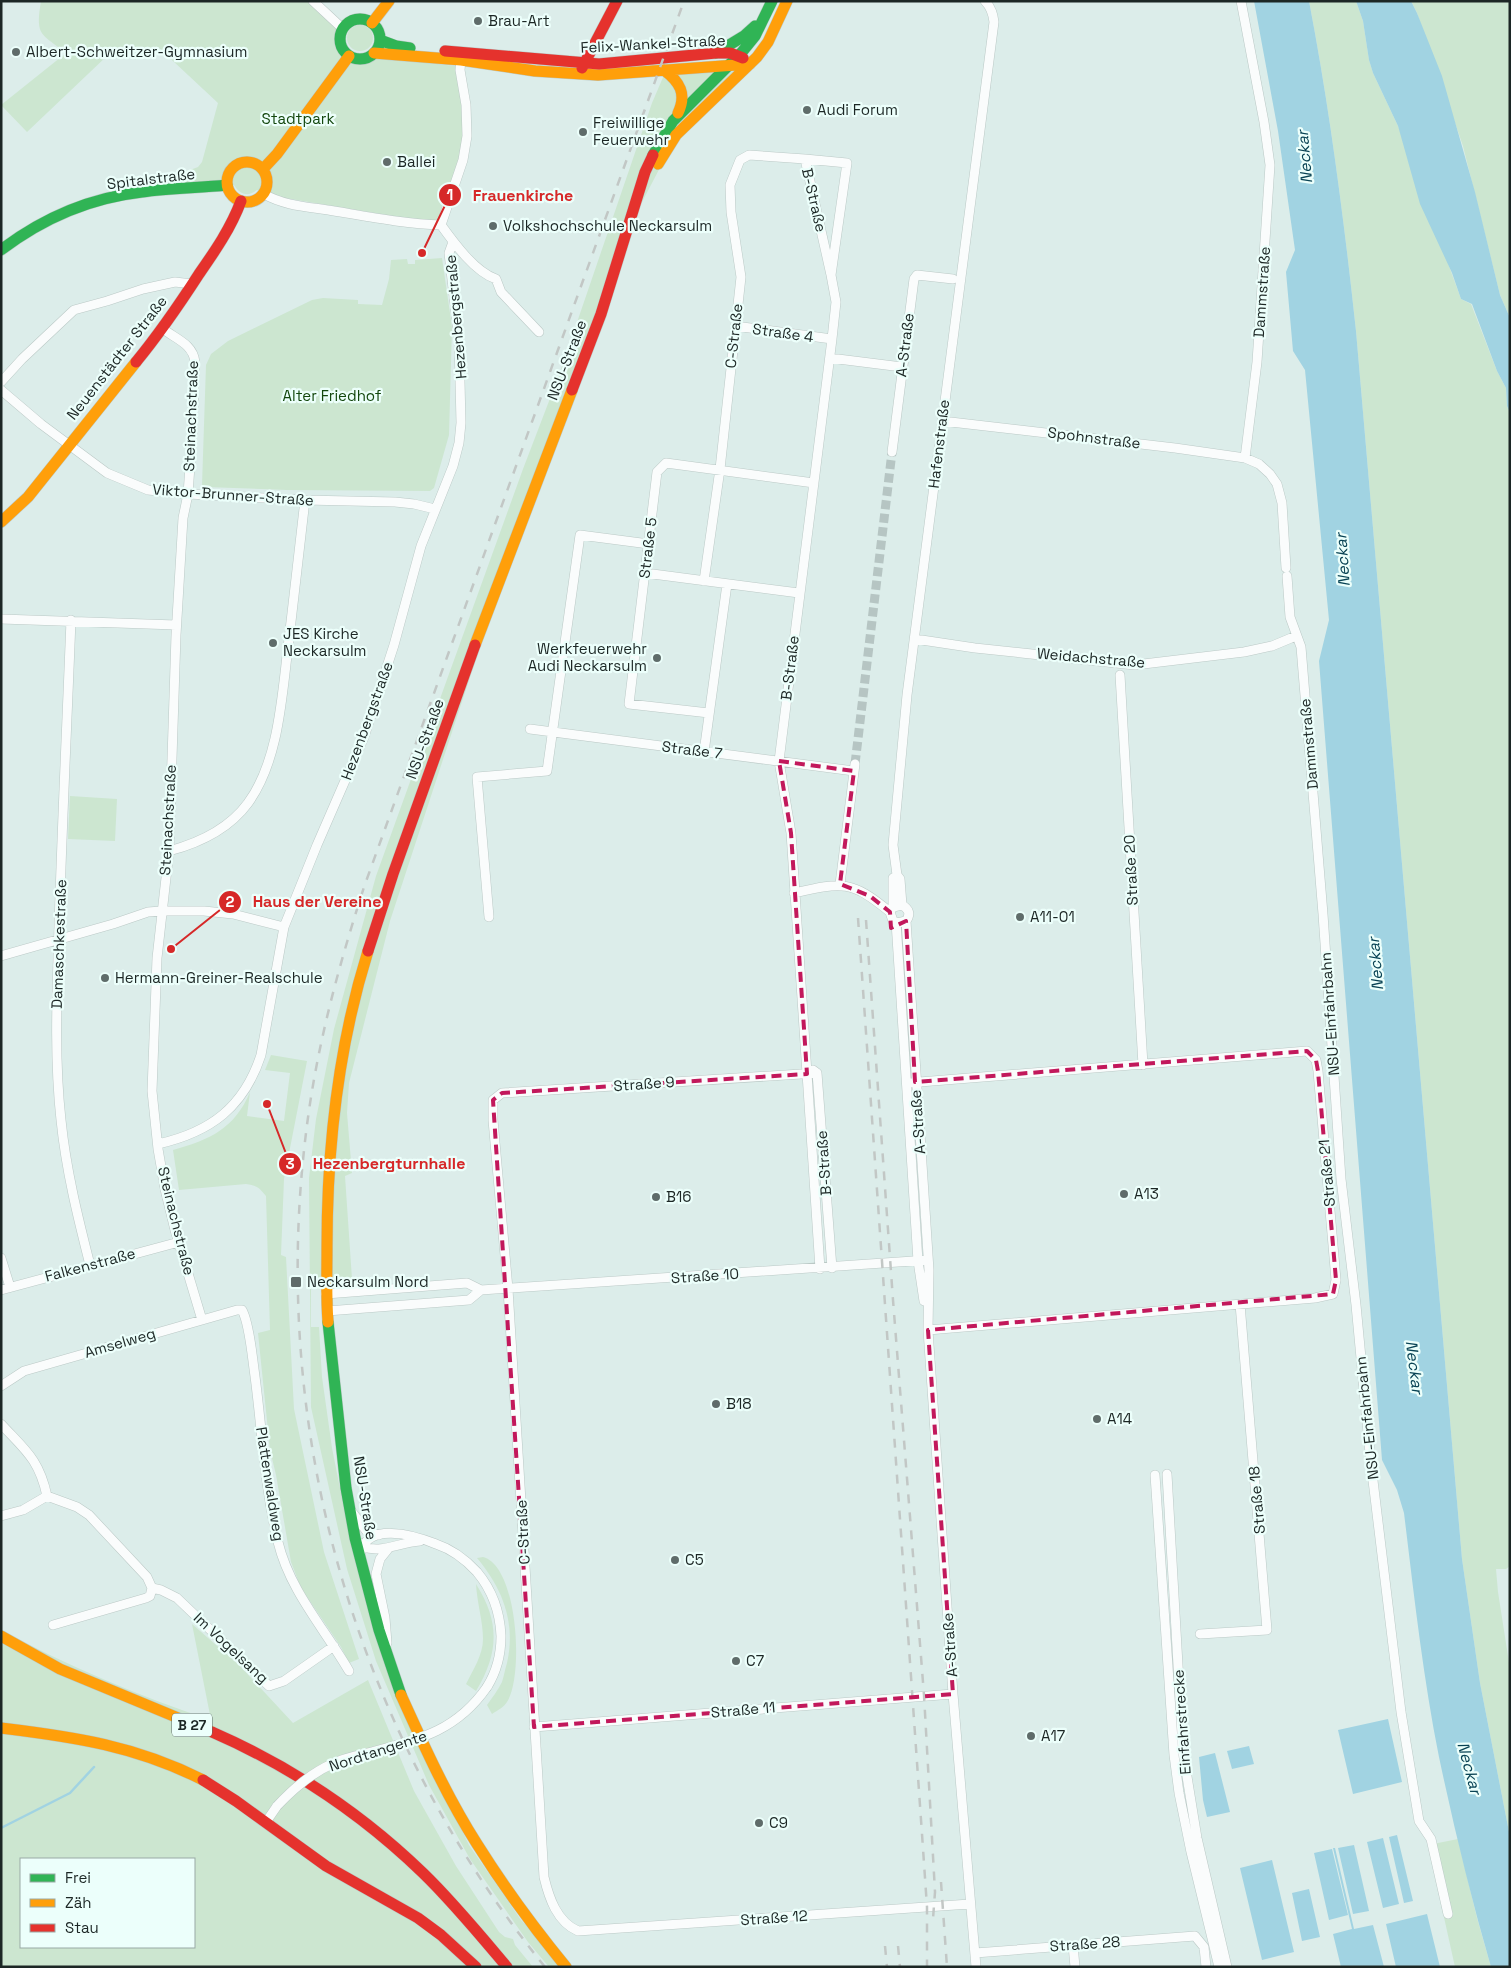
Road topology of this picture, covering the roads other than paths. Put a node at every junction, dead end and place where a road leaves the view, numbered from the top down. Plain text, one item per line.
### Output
1 (313, 1) edge
2 (389, 1) edge
3 (617, 1) edge
4 (772, 1) edge
5 (787, 1) edge
6 (984, 1) edge
7 (1241, 1) edge
8 (767, 14) junction
9 (372, 23) junction
10 (342, 28) junction
11 (380, 40) junction
12 (374, 53) junction
13 (716, 53) junction
14 (486, 54) junction
15 (349, 56) junction
16 (739, 56) junction
17 (461, 60) junction
18 (586, 64) junction
19 (750, 64) junction
20 (729, 66) junction
21 (664, 70) junction
22 (577, 74) junction
23 (673, 121) junction
24 (805, 159) junction
25 (263, 169) junction
26 (227, 185) junction
27 (264, 194) junction
28 (240, 201) junction
29 (633, 213) junction
30 (442, 225) junction
31 (453, 242) junction
32 (1, 250) edge
33 (831, 275) junction
34 (953, 279) dead end
35 (192, 284) junction
36 (735, 326) junction
37 (163, 329) junction
38 (539, 332) dead end
39 (832, 339) junction
40 (830, 358) junction
41 (902, 367) junction
42 (1, 382) edge
43 (1, 390) edge
44 (942, 421) junction
45 (68, 445) junction
46 (892, 452) tunnel mouth
47 (1245, 458) junction
48 (720, 469) junction
49 (814, 483) junction
50 (188, 494) junction
51 (305, 500) junction
52 (435, 509) junction
53 (1, 522) edge
54 (649, 544) junction
55 (645, 573) junction
56 (704, 581) junction
57 (727, 584) junction
58 (800, 593) junction
59 (1, 619) edge
60 (71, 620) junction
61 (176, 625) junction
62 (1296, 636) junction
63 (914, 639) junction
64 (1120, 675) dead end
65 (709, 713) junction
66 (530, 729) dead end
67 (553, 732) junction
68 (704, 752) junction
69 (779, 761) junction
70 (168, 852) junction
71 (896, 871) joint
72 (840, 884) junction
73 (794, 893) junction
74 (895, 908) junction
75 (161, 911) junction
76 (1323, 914) joint
77 (489, 917) dead end
78 (902, 922) junction
79 (284, 927) junction
80 (58, 940) junction
81 (1, 956) edge
82 (806, 1063) junction
83 (1143, 1065) junction
84 (817, 1073) junction
85 (807, 1074) junction
86 (911, 1082) junction
87 (493, 1120) joint
88 (158, 1144) junction
89 (179, 1242) junction
90 (1, 1258) edge
91 (928, 1260) junction
92 (918, 1261) junction
93 (90, 1265) junction
94 (832, 1268) junction
95 (820, 1269) junction
96 (6, 1289) edge
97 (508, 1289) junction
98 (481, 1290) junction
99 (326, 1294) junction
100 (1240, 1304) junction
101 (242, 1310) joint
102 (327, 1311) junction
103 (202, 1320) junction
104 (928, 1326) junction
105 (1, 1386) edge
106 (1, 1424) edge
107 (1167, 1474) dead end
108 (1155, 1475) dead end
109 (47, 1496) junction
110 (349, 1508) junction
111 (1, 1516) edge
112 (379, 1535) junction
113 (422, 1540) junction
114 (358, 1542) junction
115 (388, 1548) junction
116 (152, 1588) junction
117 (53, 1625) dead end
118 (1200, 1634) dead end
119 (1, 1636) edge
120 (334, 1646) junction
121 (389, 1661) junction
122 (349, 1671) dead end
123 (953, 1694) junction
124 (534, 1727) junction
125 (1, 1728) edge
126 (266, 1822) junction
127 (970, 1904) junction
128 (1448, 1914) dead end
129 (578, 1930) joint
130 (1073, 1944) junction
131 (975, 1953) junction
132 (476, 1967) edge
133 (508, 1967) edge
134 (566, 1967) edge
135 (976, 1967) edge
136 (1075, 1967) edge
137 (1206, 1967) edge
138 (1219, 1967) edge
139 (1227, 1967) edge

1 - 10 street
2 - 9 main road
3 - 18 main road
4 - 8 main road, NSU-Straße
5 - 19 main road, NSU-Straße
6 - 44 street, Hafenstraße
7 - 47 street, Dammstraße
8 - 13 main road
8 - 16 main road, NSU-Straße
9 - 10 main road
9 - 11 main road
10 - 15 main road
11 - 12 main road
11 - 14 main road, Felix-Wankel-Straße
12 - 15 main road
12 - 17 main road, Felix-Wankel-Straße
13 - 16 main road, Felix-Wankel-Straße
13 - 18 main road, Felix-Wankel-Straße
14 - 17 street
14 - 18 main road, Felix-Wankel-Straße
15 - 25 main road
16 - 19 main road, Felix-Wankel-Straße
16 - 20 main road, NSU-Straße
17 - 22 main road, Felix-Wankel-Straße
17 - 30 street
18 - 22 main road
19 - 20 main road, Felix-Wankel-Straße
19 - 29 main road, NSU-Straße
20 - 21 main road, Felix-Wankel-Straße
20 - 23 main road, NSU-Straße
21 - 22 main road, Felix-Wankel-Straße
21 - 23 main road, Felix-Wankel-Straße
23 - 29 main road, NSU-Straße
24 - 33 street, B-Straße
24 - 33 street, B-Straße
24 - 36 street, C-Straße
25 - 26 main road
25 - 27 main road
26 - 28 main road
26 - 32 main road, Spitalstraße
27 - 28 main road
27 - 30 street
28 - 35 main road, Neuenstädter Straße
29 - 99 main road, NSU-Straße
30 - 31 street
31 - 38 street
31 - 52 street, Hezenbergstraße
33 - 39 street, B-Straße
34 - 41 street, A-Straße
35 - 37 main road, Neuenstädter Straße
35 - 42 street
36 - 39 street, Straße 4
36 - 48 street, C-Straße
37 - 45 main road, Neuenstädter Straße
37 - 50 street, Steinachstraße
39 - 40 street, B-Straße
40 - 41 street, Straße 4
40 - 49 street, B-Straße
41 - 46 street, A-Straße
43 - 45 street, Viktor-Brunner-Straße
44 - 47 street, Spohnstraße
44 - 63 street, Hafenstraße
45 - 50 street, Viktor-Brunner-Straße
45 - 53 main road, Neuenstädter Straße
47 - 62 street, Dammstraße
48 - 49 street, Straße 5
48 - 54 street, Straße 5
48 - 56 street, C-Straße
49 - 58 street, B-Straße
50 - 51 street, Viktor-Brunner-Straße
50 - 61 street, Steinachstraße
51 - 52 street, Viktor-Brunner-Straße
51 - 70 street
52 - 79 street, Hezenbergstraße
54 - 55 street, Straße 5
54 - 67 street
55 - 56 street
55 - 65 street, Straße 5
56 - 57 street
57 - 58 street
57 - 65 street
58 - 69 street, B-Straße
59 - 60 street
60 - 61 street
60 - 80 street, Damaschkestraße
61 - 70 street, Steinachstraße
62 - 63 street, Weidachstraße
62 - 76 street, Dammstraße
63 - 71 street, Hafenstraße
64 - 83 street, Straße 20
65 - 68 street
66 - 67 street, Straße 7
67 - 68 street, Straße 7
67 - 77 street
68 - 69 street, Straße 7
69 - 72 street, Straße 7
69 - 73 street, B-Straße
70 - 75 street, Steinachstraße
71 - 74 street, A-Straße
72 - 73 street
72 - 74 street
73 - 82 street, B-Straße
74 - 78 street, A-Straße
74 - 78 street, A-Straße
75 - 79 street
75 - 80 street
75 - 88 street, Steinachstraße
76 - 128 street, NSU-Einfahrbahn
78 - 86 street, A-Straße
79 - 88 street, Hezenbergstraße
80 - 81 street
80 - 93 street, Damaschkestraße
82 - 84 street
82 - 85 street, B-Straße
83 - 86 street, Straße 21
83 - 100 street, Straße 21
84 - 85 street, Straße 9
84 - 94 street, B-Straße
85 - 87 street, Straße 9
85 - 95 street, B-Straße
86 - 91 street, A-Straße
86 - 92 street, A-Straße
87 - 97 street, C-Straße
88 - 89 street, Steinachstraße
89 - 93 street, Falkenstraße
89 - 103 street, Steinachstraße
90 - 96 street
91 - 92 street, Straße 10
91 - 104 street, A-Straße
92 - 94 street, Straße 10
92 - 104 street, A-Straße
93 - 96 street, Falkenstraße
94 - 95 street, Straße 10
95 - 97 street, Straße 10
97 - 98 street, Straße 10
97 - 124 street, C-Straße
98 - 99 street
98 - 102 street
99 - 102 main road, NSU-Straße
100 - 104 street, Straße 21
100 - 118 street, Straße 18
101 - 103 street, Amselweg
101 - 120 street, Plattenwaldweg
102 - 110 main road, NSU-Straße
103 - 105 street, Amselweg
104 - 123 street, A-Straße
106 - 109 street
107 - 139 street, Einfahrstrecke
108 - 138 street, Einfahrstrecke
109 - 111 street
109 - 116 street
110 - 112 street
110 - 114 main road, NSU-Straße
112 - 113 street, Nordtangente
112 - 114 street
113 - 115 street
113 - 126 street, Nordtangente, bridge
114 - 115 street
114 - 121 main road, NSU-Straße
115 - 121 street
116 - 117 street
116 - 120 street, Im Vogelsang
119 - 133 main road, B 27
120 - 122 street, Plattenwaldweg
121 - 134 main road, NSU-Straße
123 - 124 street, Straße 11
123 - 127 street, A-Straße
124 - 129 street, C-Straße
125 - 126 main road
126 - 132 main road
127 - 129 street, Straße 12
127 - 131 street, A-Straße
130 - 131 street, Straße 28
130 - 136 street
130 - 137 street, Straße 28
131 - 135 street, A-Straße

